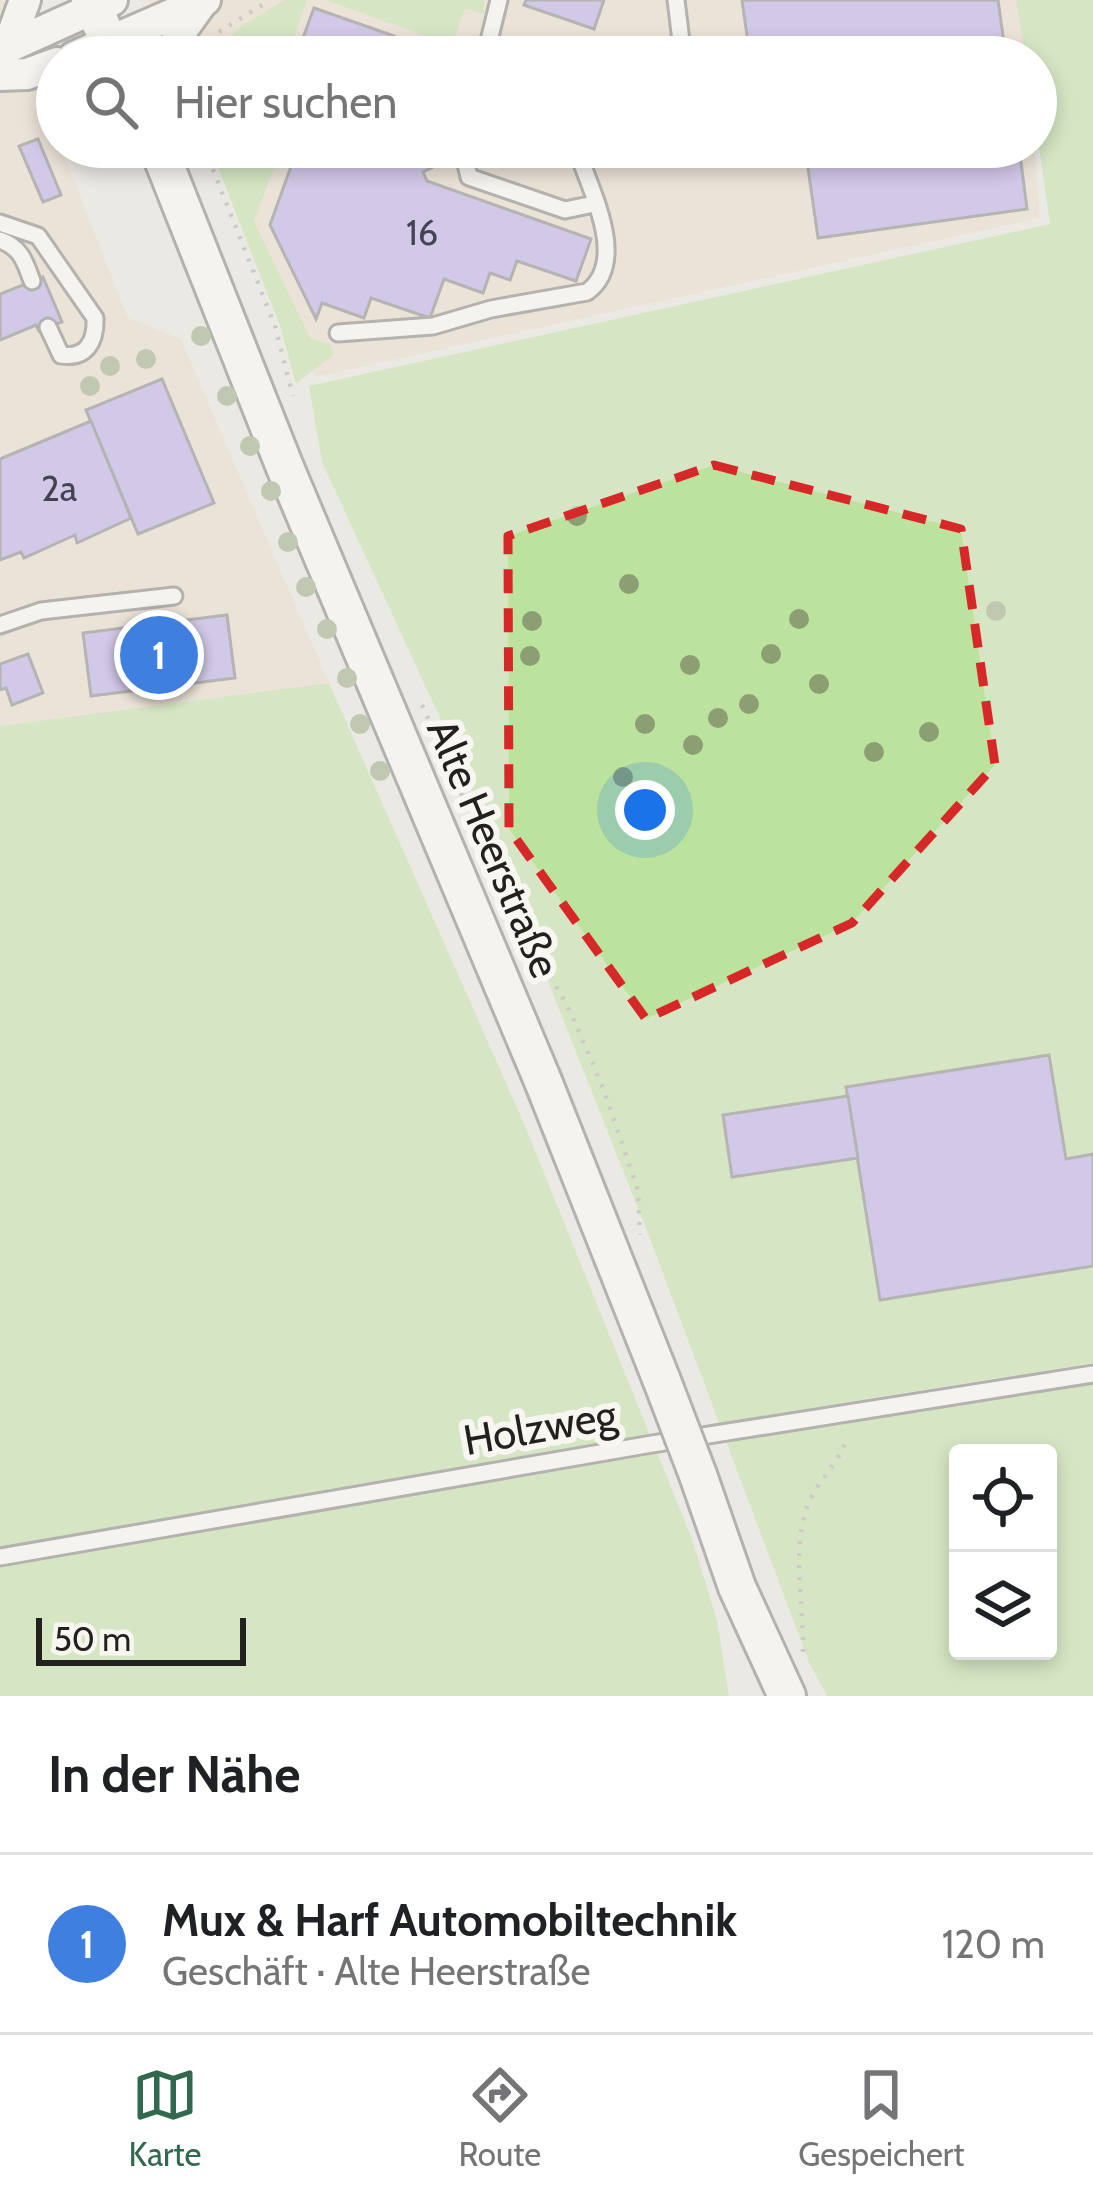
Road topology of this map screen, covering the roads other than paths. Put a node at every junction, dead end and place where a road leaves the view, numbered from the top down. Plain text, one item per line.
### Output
1 (25, 0) edge
2 (500, 0) edge
3 (676, 0) edge
4 (204, 1) edge
5 (99, 3) edge
6 (43, 36) edge
7 (109, 36) edge
8 (139, 36) edge
9 (178, 36) edge
10 (491, 36) edge
11 (680, 36) edge
12 (36, 40) edge
13 (2, 60) edge
14 (36, 71) edge
15 (166, 168) edge
16 (467, 168) edge
17 (583, 168) edge
18 (594, 204) junction
19 (0, 223) edge
20 (0, 240) edge
21 (32, 281) dead end
22 (48, 327) dead end
23 (338, 333) dead end
24 (174, 596) dead end
25 (0, 625) edge
26 (1093, 1374) edge
27 (0, 1557) edge
28 (773, 1690) edge

1 - 13 street
2 - 10 lane
3 - 11 lane
4 - 8 street
4 - 9 street
5 - 6 street
5 - 7 street
12 - 13 street
13 - 14 street
15 - 28 street, Alte Heerstraße, bridge
16 - 18 lane
17 - 18 lane
18 - 23 lane
19 - 22 lane
20 - 21 lane
24 - 25 lane
26 - 27 lane, Holzweg

